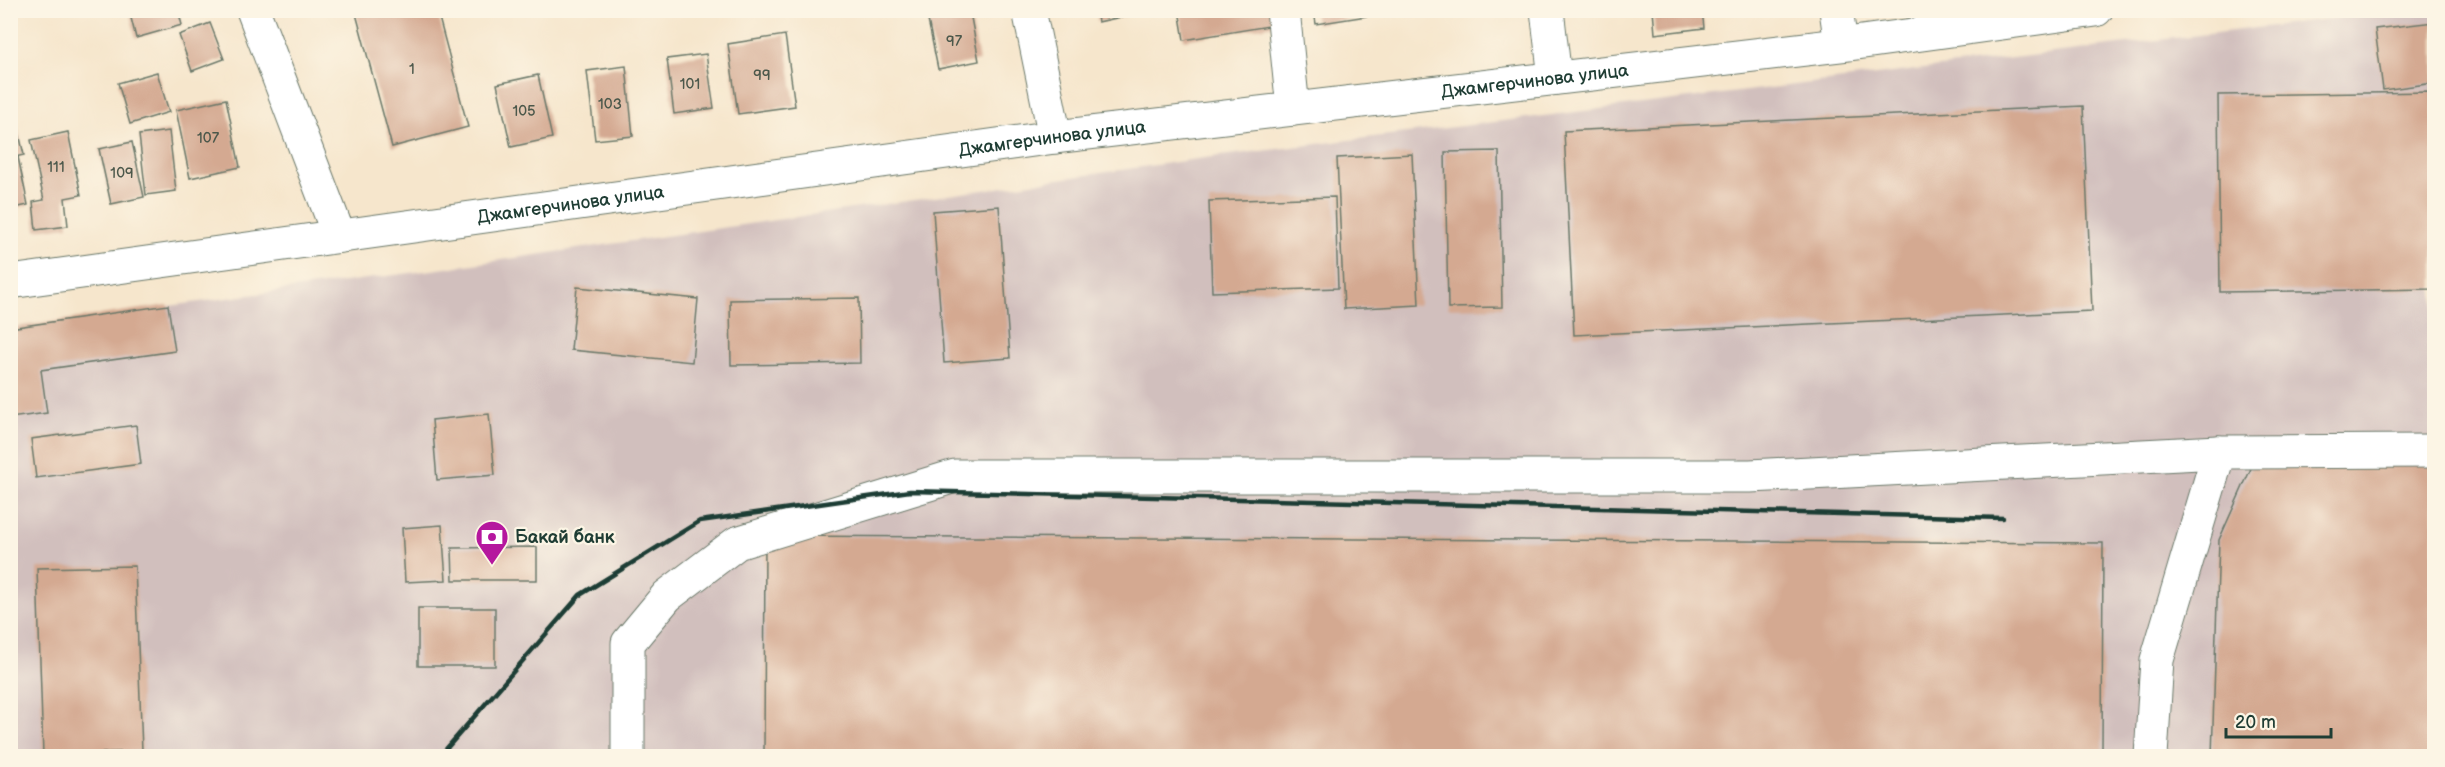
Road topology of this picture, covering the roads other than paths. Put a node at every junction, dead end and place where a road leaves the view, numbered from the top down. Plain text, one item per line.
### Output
1 (253, 10) edge
2 (1029, 10) edge
3 (1283, 10) edge
4 (1547, 10) edge
5 (1836, 10) edge
6 (2096, 10) edge
7 (1841, 44) junction
8 (1556, 78) junction
9 (1293, 109) junction
10 (1055, 137) junction
11 (339, 236) junction
12 (10, 282) edge
13 (2434, 451) edge
14 (2219, 453) junction
15 (628, 756) edge
16 (2151, 756) edge

1 - 11 street
2 - 10 street
3 - 9 street
4 - 8 street
5 - 7 street
6 - 7 street, Джамгерчинова улица
7 - 8 street, Джамгерчинова улица
8 - 9 street, Джамгерчинова улица
9 - 10 street, Джамгерчинова улица
10 - 11 street, Джамгерчинова улица
11 - 12 street, Джамгерчинова улица
13 - 14 street
14 - 15 street
14 - 16 street

